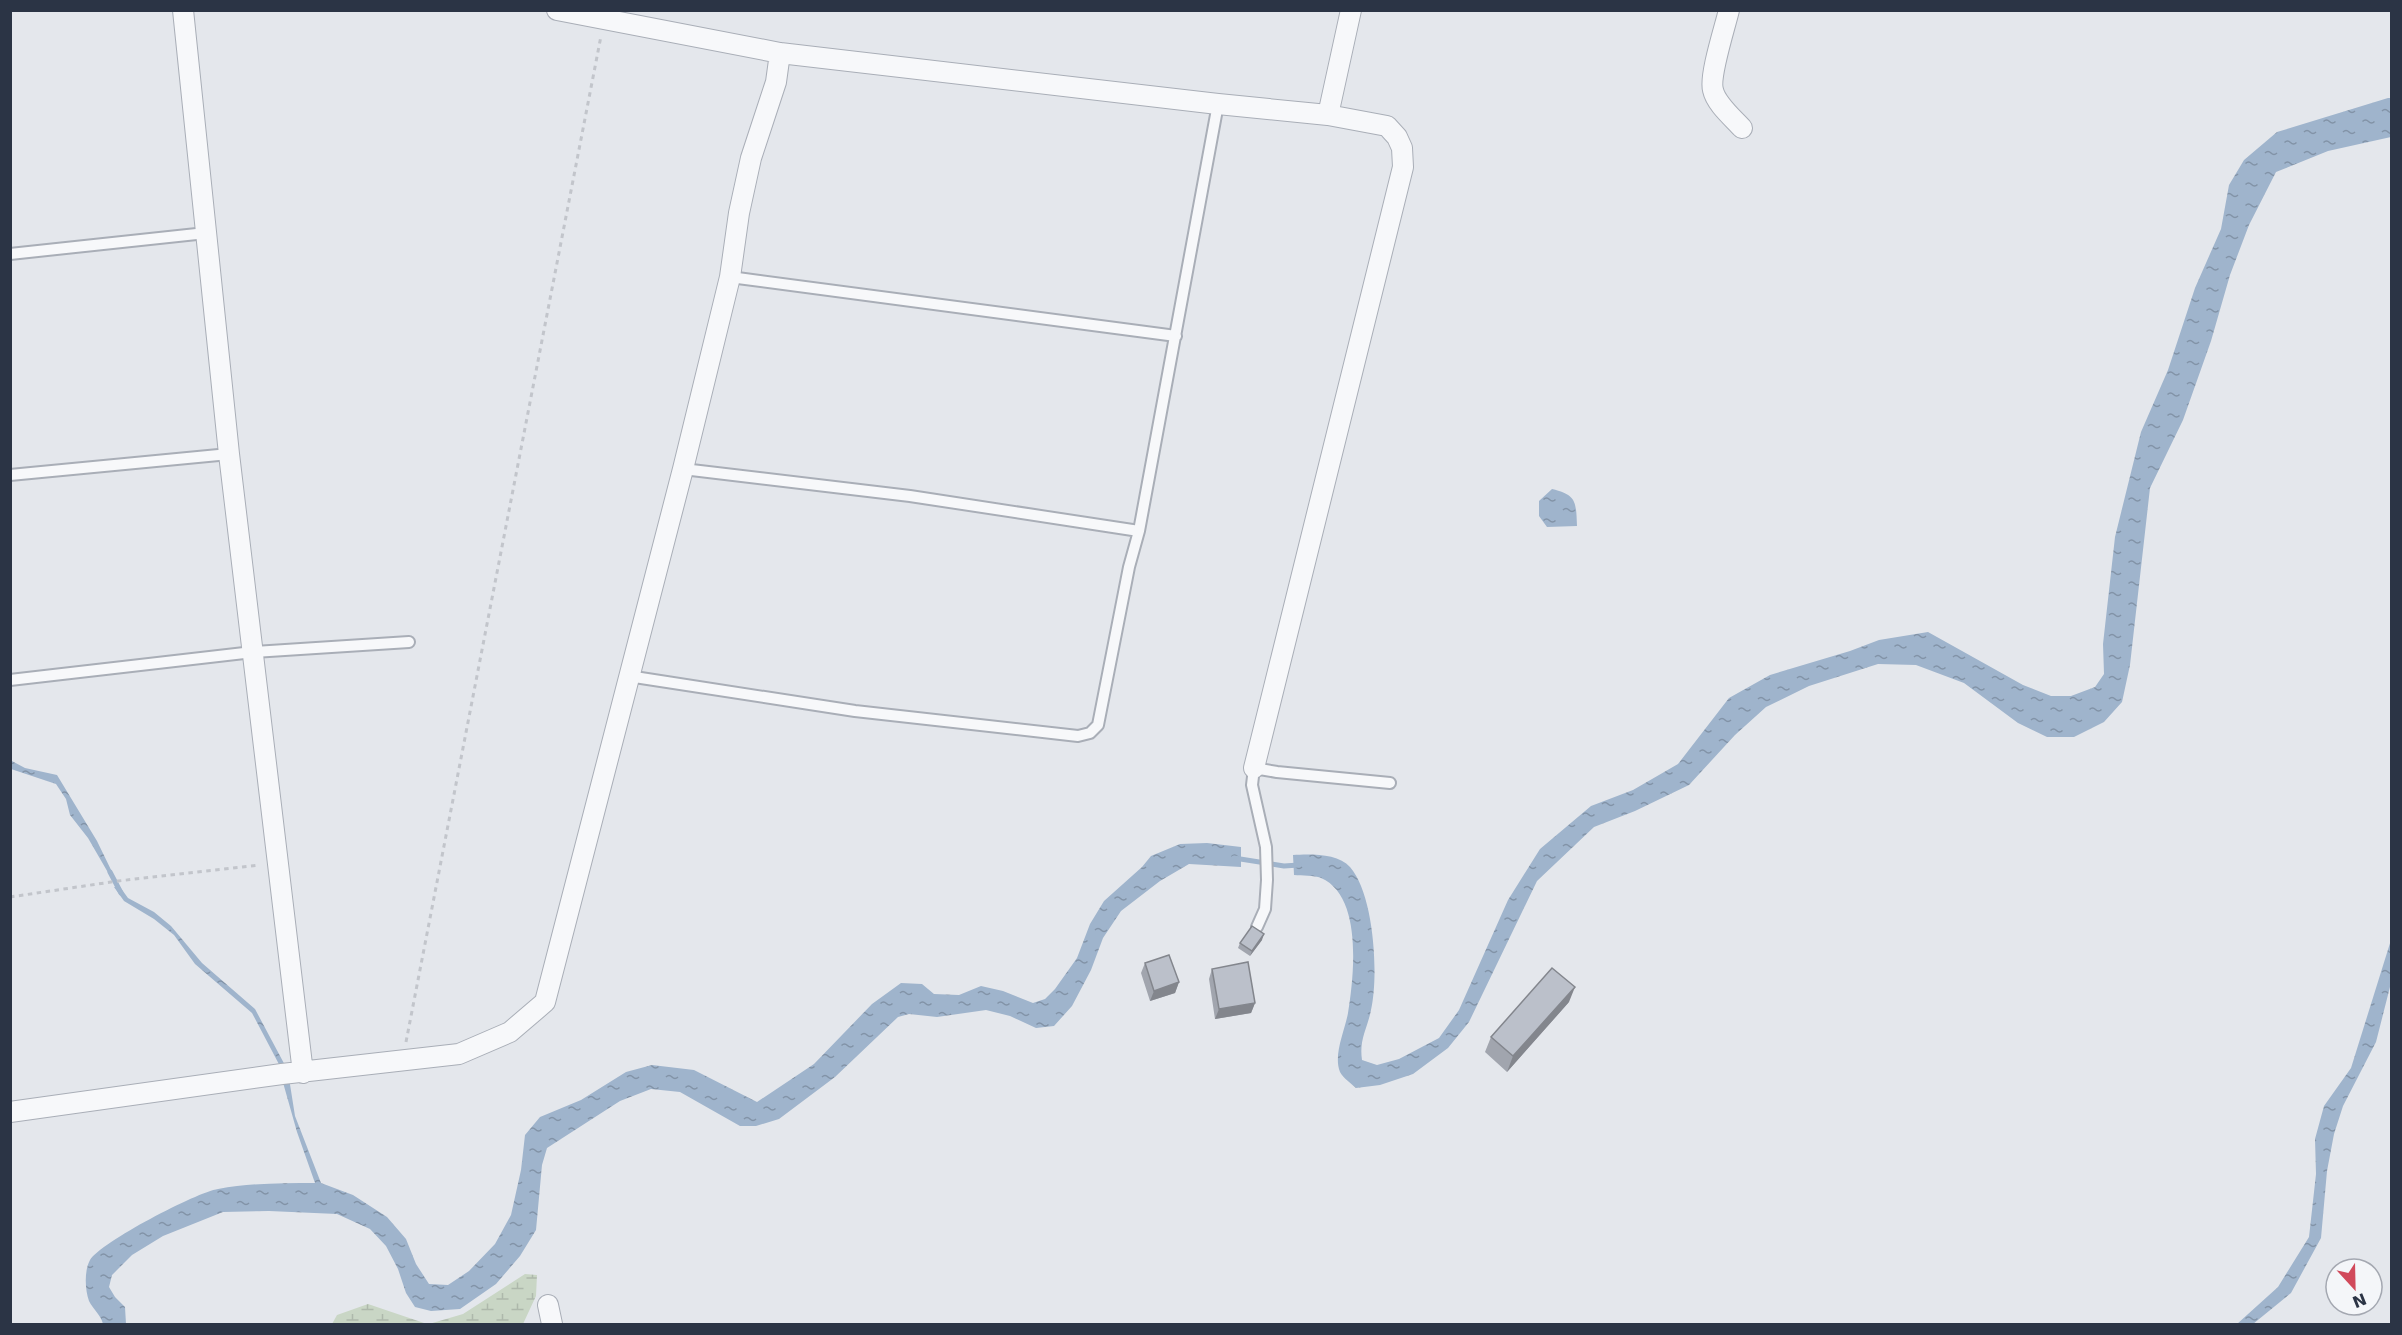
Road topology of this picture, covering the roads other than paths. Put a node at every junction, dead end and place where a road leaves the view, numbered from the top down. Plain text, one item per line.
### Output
1 (183, 10) edge
2 (557, 10) edge
3 (1351, 10) edge
4 (1729, 10) edge
5 (780, 53) junction
6 (1218, 104) junction
7 (1328, 115) junction
8 (1743, 128) dead end
9 (206, 233) junction
10 (10, 254) edge
11 (730, 277) junction
12 (1176, 336) junction
13 (229, 454) junction
14 (683, 470) junction
15 (10, 475) edge
16 (1139, 531) junction
17 (409, 642) dead end
18 (253, 652) junction
19 (628, 676) junction
20 (10, 680) edge
21 (1254, 768) junction
22 (1390, 783) dead end
23 (1257, 927) edge
24 (291, 1074) junction
25 (10, 1112) edge
26 (548, 1305) dead end
27 (552, 1324) edge

1 - 9 street
2 - 5 street
3 - 7 street
4 - 8 street
5 - 6 street
5 - 11 street
6 - 7 street
6 - 12 lane
7 - 21 street
9 - 10 lane
9 - 13 street
11 - 12 lane
11 - 14 street
12 - 16 lane
13 - 15 lane
13 - 18 street
14 - 16 lane
14 - 19 street
16 - 19 lane
17 - 18 lane
18 - 20 lane
18 - 24 street
19 - 24 street
21 - 22 lane
21 - 23 lane
24 - 25 street
26 - 27 street

